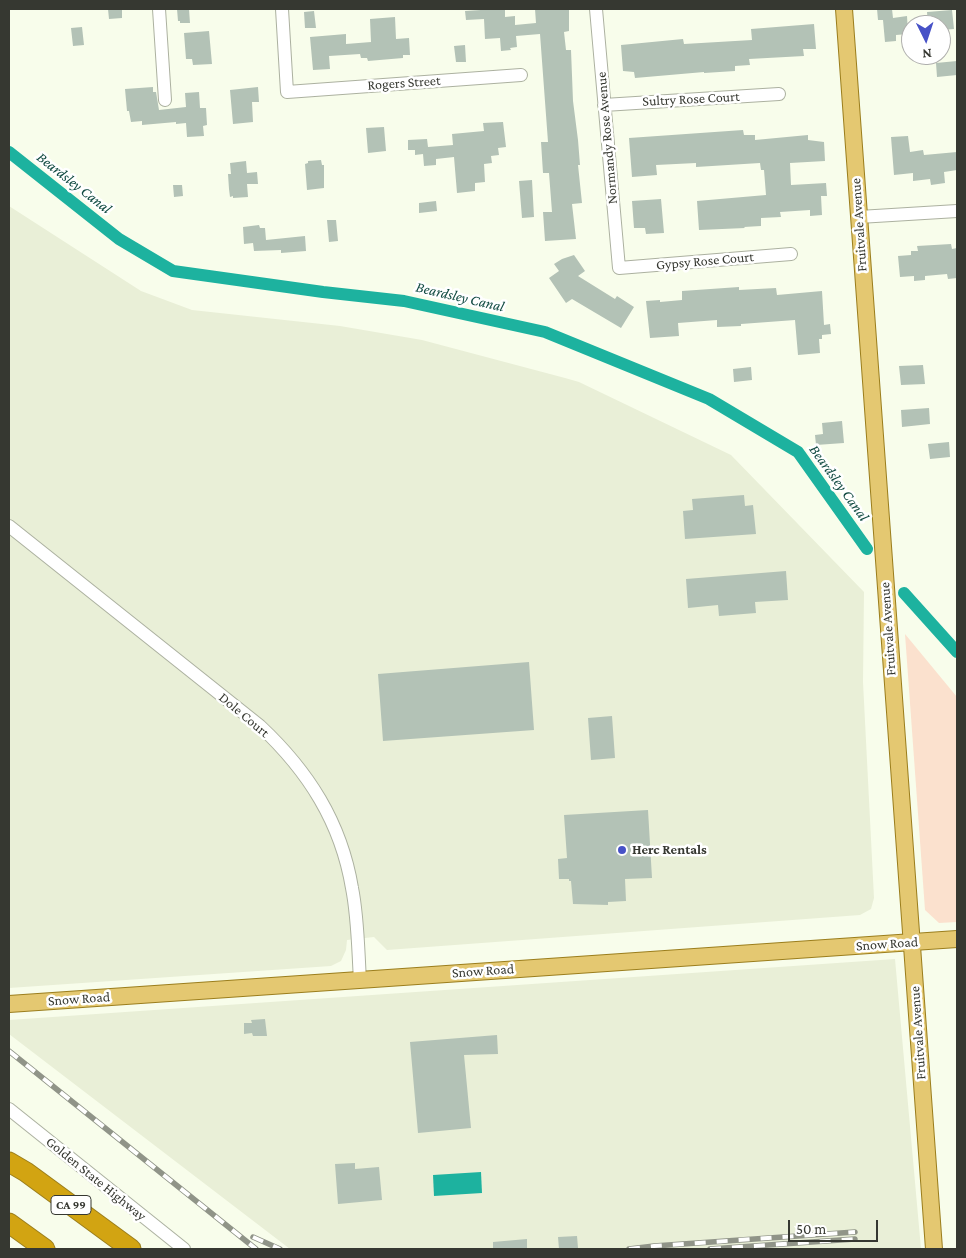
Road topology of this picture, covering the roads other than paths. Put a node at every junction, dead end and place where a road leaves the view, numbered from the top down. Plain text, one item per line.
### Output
1 (158, 9) edge
2 (282, 9) edge
3 (596, 9) edge
4 (844, 9) edge
5 (522, 75) dead end
6 (779, 94) dead end
7 (165, 100) dead end
8 (604, 104) junction
9 (957, 211) edge
10 (859, 217) junction
11 (791, 254) dead end
12 (619, 268) joint
13 (9, 526) edge
14 (957, 939) edge
15 (911, 942) junction
16 (360, 980) junction
17 (9, 1004) edge
18 (9, 1109) edge
19 (9, 1162) edge
20 (9, 1223) edge
21 (45, 1249) edge
22 (131, 1249) edge
23 (184, 1249) edge
24 (934, 1249) edge

1 - 7 street
2 - 5 street, Rogers Street
3 - 8 street, Normandy Rose Avenue
4 - 10 main road, Fruitvale Avenue
6 - 8 street, Sultry Rose Court
8 - 12 street, Normandy Rose Avenue
9 - 10 street
10 - 15 main road, Fruitvale Avenue
11 - 12 street, Gypsy Rose Court
13 - 16 street, Dole Court
14 - 15 main road, Snow Road
15 - 16 main road, Snow Road
15 - 24 main road, Fruitvale Avenue
16 - 17 main road, Snow Road
18 - 23 street, Golden State Highway
19 - 22 highway, CA 99
20 - 21 highway

